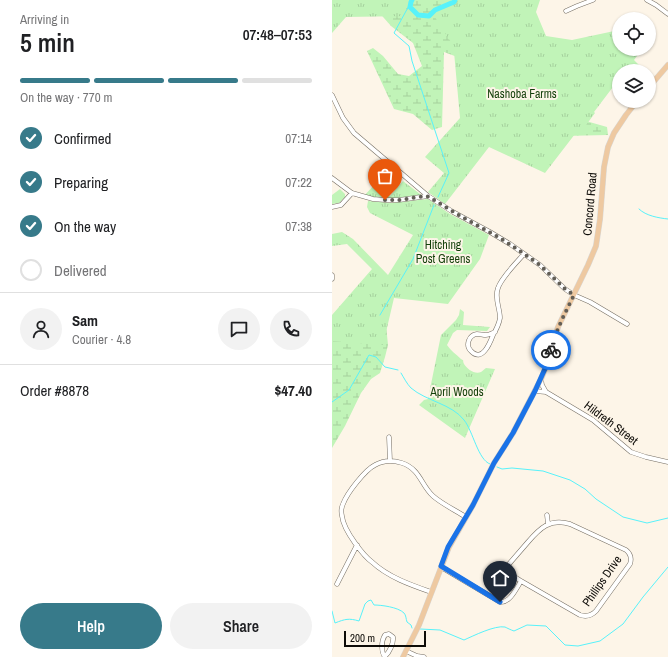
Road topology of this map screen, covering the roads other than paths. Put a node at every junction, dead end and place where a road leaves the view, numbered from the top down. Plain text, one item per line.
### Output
1 (592, 0) edge
2 (647, 0) edge
3 (566, 11) dead end
4 (668, 14) edge
5 (668, 65) edge
6 (656, 79) edge
7 (332, 95) edge
8 (632, 108) edge
9 (332, 178) edge
10 (352, 193) junction
11 (428, 196) junction
12 (332, 207) edge
13 (524, 254) junction
14 (332, 275) edge
15 (332, 279) edge
16 (574, 295) junction
17 (627, 324) dead end
18 (495, 332) junction
19 (541, 379) junction
20 (535, 391) junction
21 (546, 392) junction
22 (389, 437) dead end
23 (390, 461) junction
24 (668, 462) edge
25 (547, 515) dead end
26 (466, 517) junction
27 (548, 524) junction
28 (357, 545) junction
29 (441, 566) junction
30 (521, 581) junction
31 (337, 584) dead end
32 (431, 592) junction
33 (406, 651) junction
34 (384, 657) edge
35 (403, 657) edge
36 (424, 657) edge

1 - 3 street
2 - 4 street
5 - 6 main road
7 - 11 street
8 - 16 main road, Concord Road
9 - 10 street
10 - 11 street
10 - 12 street
11 - 13 street
13 - 16 street
13 - 18 street
14 - 15 street
16 - 17 street
16 - 19 main road, Concord Road
18 - 18 street
19 - 20 main road, Concord Road
19 - 21 street
20 - 21 street, Hildreth Street
20 - 26 main road, Concord Road
21 - 24 street, Hildreth Street
22 - 23 street
23 - 26 street
23 - 28 street
25 - 27 street
26 - 29 main road, Concord Road
27 - 30 street, Phillips Drive
27 - 30 street, Phillips Drive
28 - 31 street
28 - 32 street
29 - 30 street
29 - 32 main road, Concord Road
32 - 33 main road, Concord Road
33 - 35 main road, Concord Road
33 - 36 street
34 - 34 street

